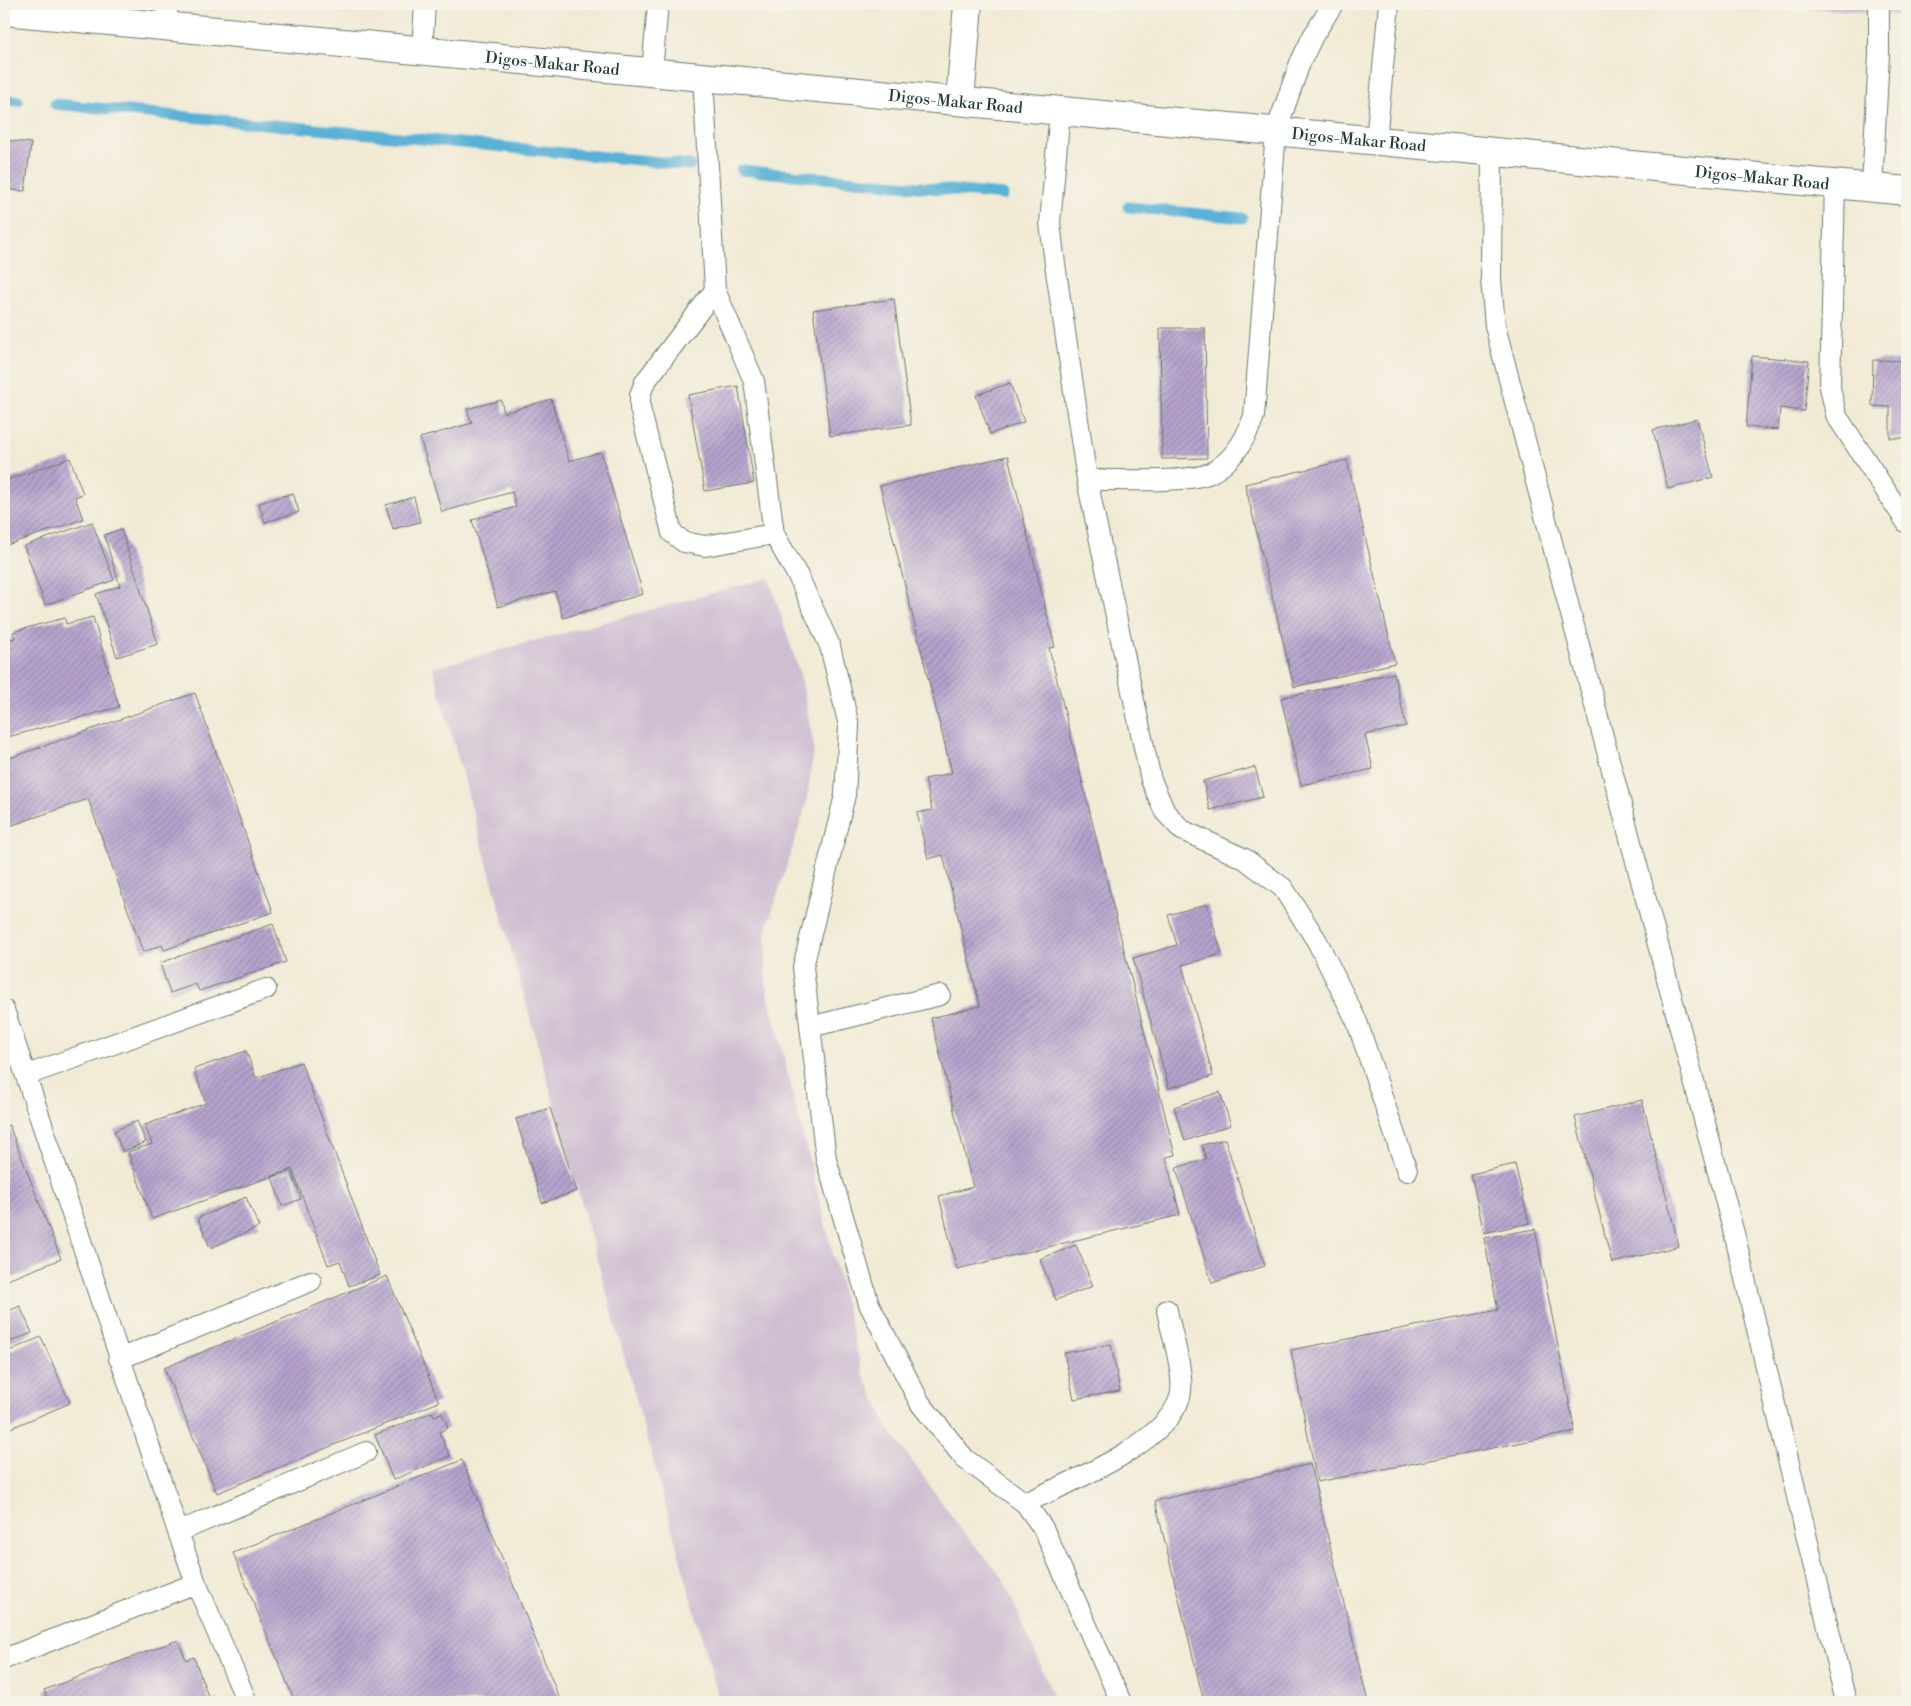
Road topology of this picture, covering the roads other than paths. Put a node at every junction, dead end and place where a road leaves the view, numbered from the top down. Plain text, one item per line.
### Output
1 (424, 4) edge
2 (658, 4) edge
3 (968, 4) edge
4 (1333, 4) edge
5 (1389, 4) edge
6 (1879, 4) edge
7 (4, 11) edge
8 (167, 15) edge
9 (422, 50) junction
10 (652, 71) junction
11 (703, 77) junction
12 (960, 101) junction
13 (1060, 110) junction
14 (1276, 131) junction
15 (1376, 140) junction
16 (1492, 151) junction
17 (1835, 184) junction
18 (1872, 188) junction
19 (1907, 191) edge
20 (715, 290) junction
21 (1087, 480) junction
22 (1907, 523) edge
23 (774, 534) junction
24 (266, 989) dead end
25 (940, 995) dead end
26 (4, 1010) edge
27 (810, 1027) junction
28 (27, 1075) junction
29 (1407, 1171) dead end
30 (312, 1281) dead end
31 (1167, 1310) dead end
32 (119, 1359) junction
33 (366, 1452) dead end
34 (1025, 1503) junction
35 (178, 1532) junction
36 (196, 1583) junction
37 (4, 1659) edge
38 (247, 1702) edge
39 (1121, 1702) edge
40 (1846, 1702) edge

1 - 9 lane
2 - 10 lane
3 - 12 main road
4 - 14 lane
5 - 15 lane
6 - 18 lane
7 - 8 main road, Digos-Makar Road
8 - 9 main road, Digos-Makar Road
9 - 10 main road, Digos-Makar Road
10 - 11 main road, Digos-Makar Road
11 - 12 main road, Digos-Makar Road
11 - 20 lane
12 - 13 main road, Digos-Makar Road
13 - 14 main road, Digos-Makar Road
13 - 21 lane
14 - 15 main road, Digos-Makar Road
14 - 21 lane
15 - 16 main road, Digos-Makar Road
16 - 17 main road, Digos-Makar Road
16 - 40 lane
17 - 18 main road, Digos-Makar Road
17 - 22 lane
18 - 19 main road, Digos-Makar Road
20 - 23 lane
20 - 23 lane
21 - 29 lane
23 - 27 lane
24 - 28 lane
25 - 27 lane
26 - 28 lane
27 - 34 lane
28 - 32 lane
30 - 32 lane
31 - 34 lane
32 - 35 lane
33 - 35 lane
34 - 39 lane
35 - 36 lane
36 - 37 lane
36 - 38 lane

